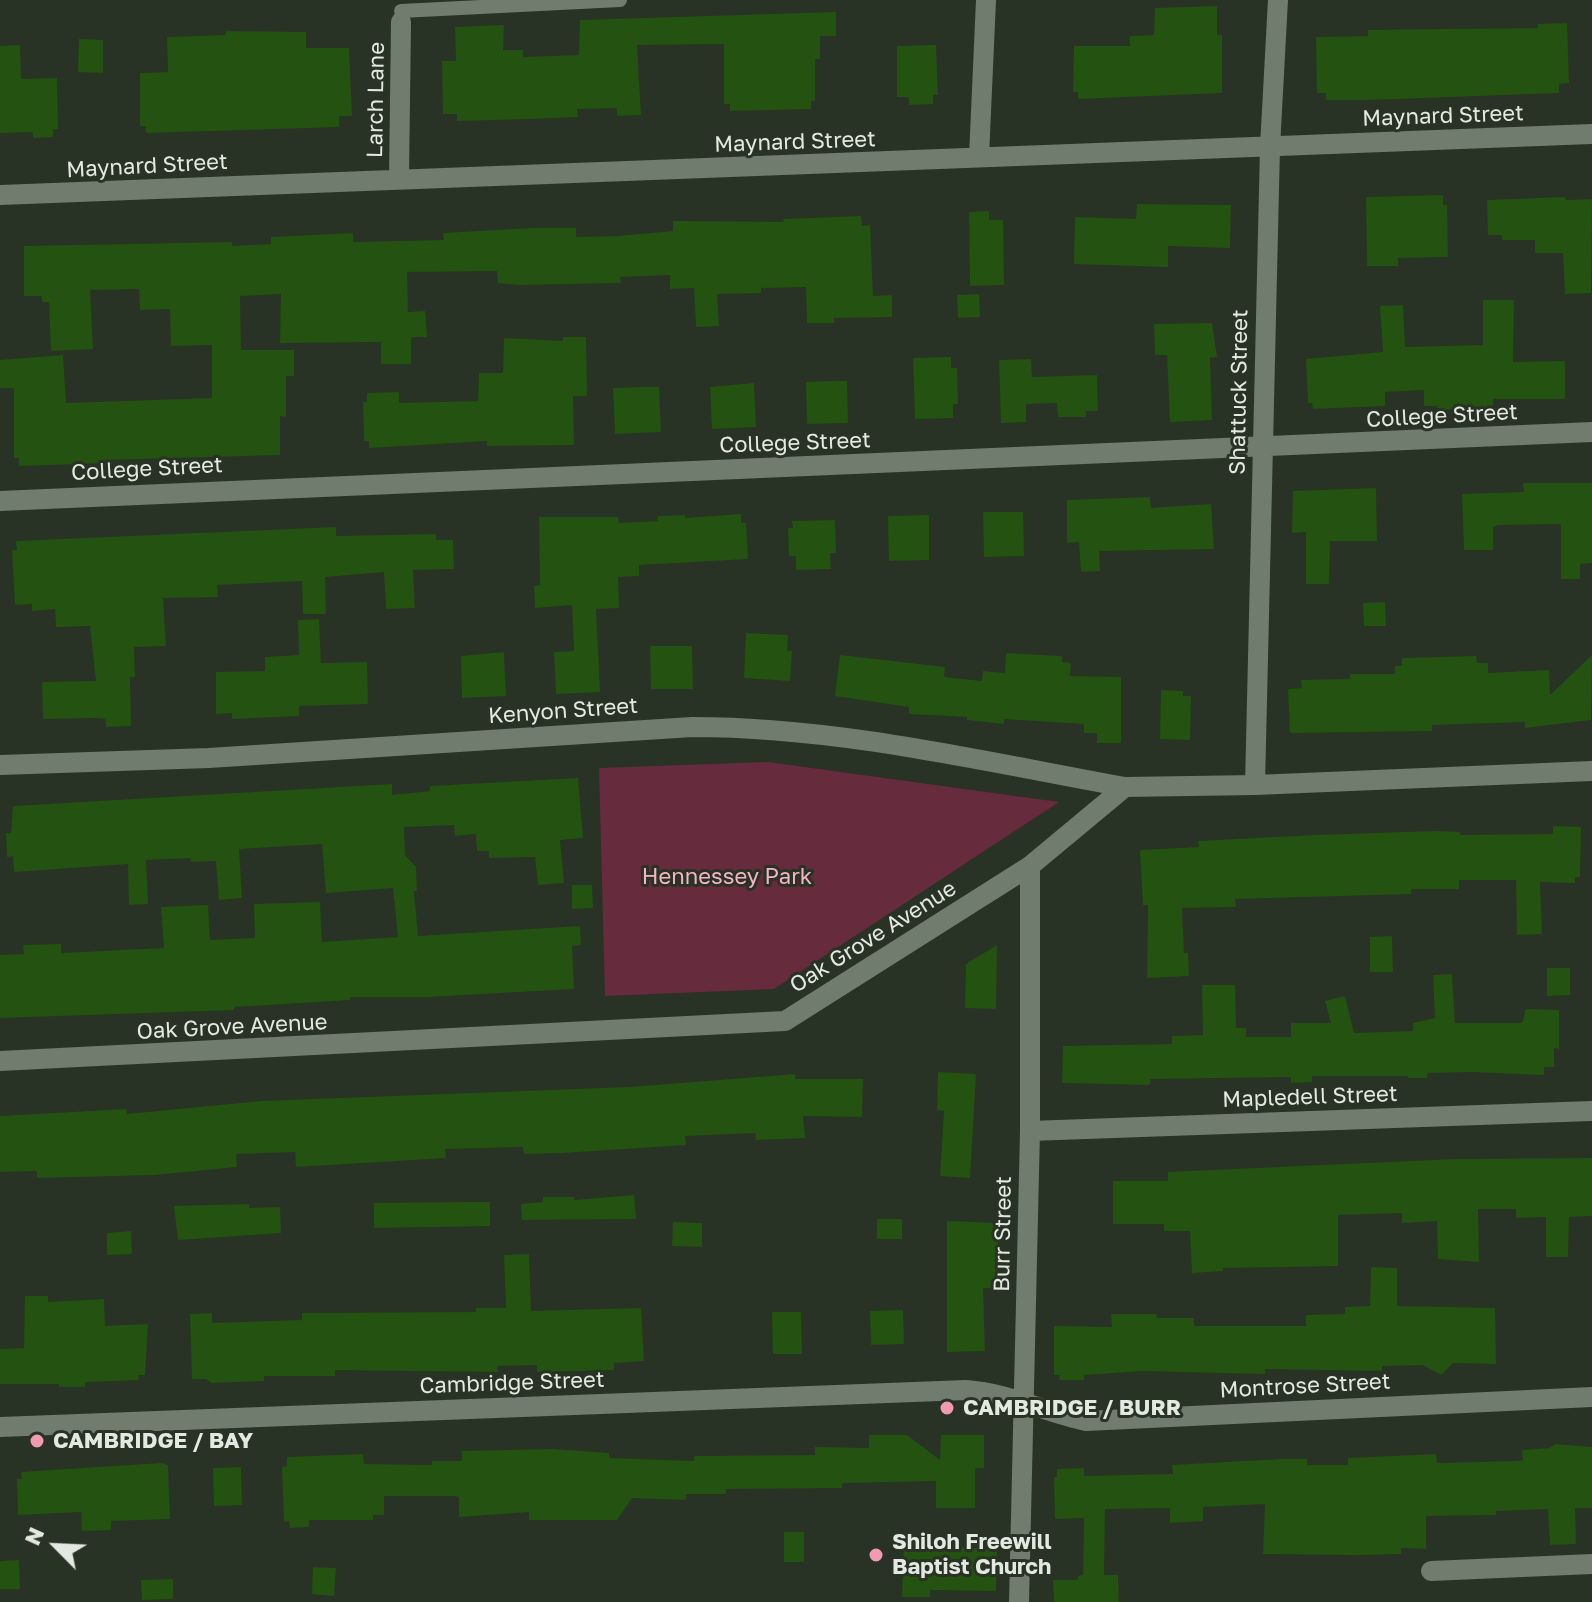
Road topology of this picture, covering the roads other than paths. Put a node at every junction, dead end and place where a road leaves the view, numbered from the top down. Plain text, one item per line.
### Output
1 (620, 0) edge
2 (986, 0) edge
3 (1278, 0) edge
4 (401, 16) joint
5 (1592, 134) edge
6 (1270, 147) junction
7 (979, 157) junction
8 (399, 178) junction
9 (0, 195) edge
10 (1592, 432) edge
11 (1262, 450) junction
12 (0, 501) edge
13 (0, 765) edge
14 (1592, 771) edge
15 (1255, 785) junction
16 (1125, 787) junction
17 (1030, 866) junction
18 (0, 1061) edge
19 (1592, 1111) edge
20 (1030, 1131) junction
21 (1592, 1397) edge
22 (1023, 1403) junction
23 (0, 1427) edge
24 (1592, 1564) edge
25 (1431, 1571) dead end
26 (1019, 1602) edge

1 - 4 lane
2 - 7 street
3 - 6 street, Shattuck Street
4 - 8 street, Larch Lane
5 - 6 street, Maynard Street
6 - 7 street, Maynard Street
6 - 11 street, Shattuck Street
7 - 8 street, Maynard Street
8 - 9 street, Maynard Street
10 - 11 street, College Street
11 - 12 street, College Street
11 - 15 street, Shattuck Street
13 - 16 street, Kenyon Street
14 - 15 street
15 - 16 street
16 - 17 street, Oak Grove Avenue
17 - 18 street, Oak Grove Avenue
17 - 20 street, Burr Street
19 - 20 street, Mapledell Street
20 - 22 street, Burr Street
21 - 22 street, Montrose Street
22 - 23 street, Cambridge Street
22 - 26 street, Burr Street
24 - 25 street

